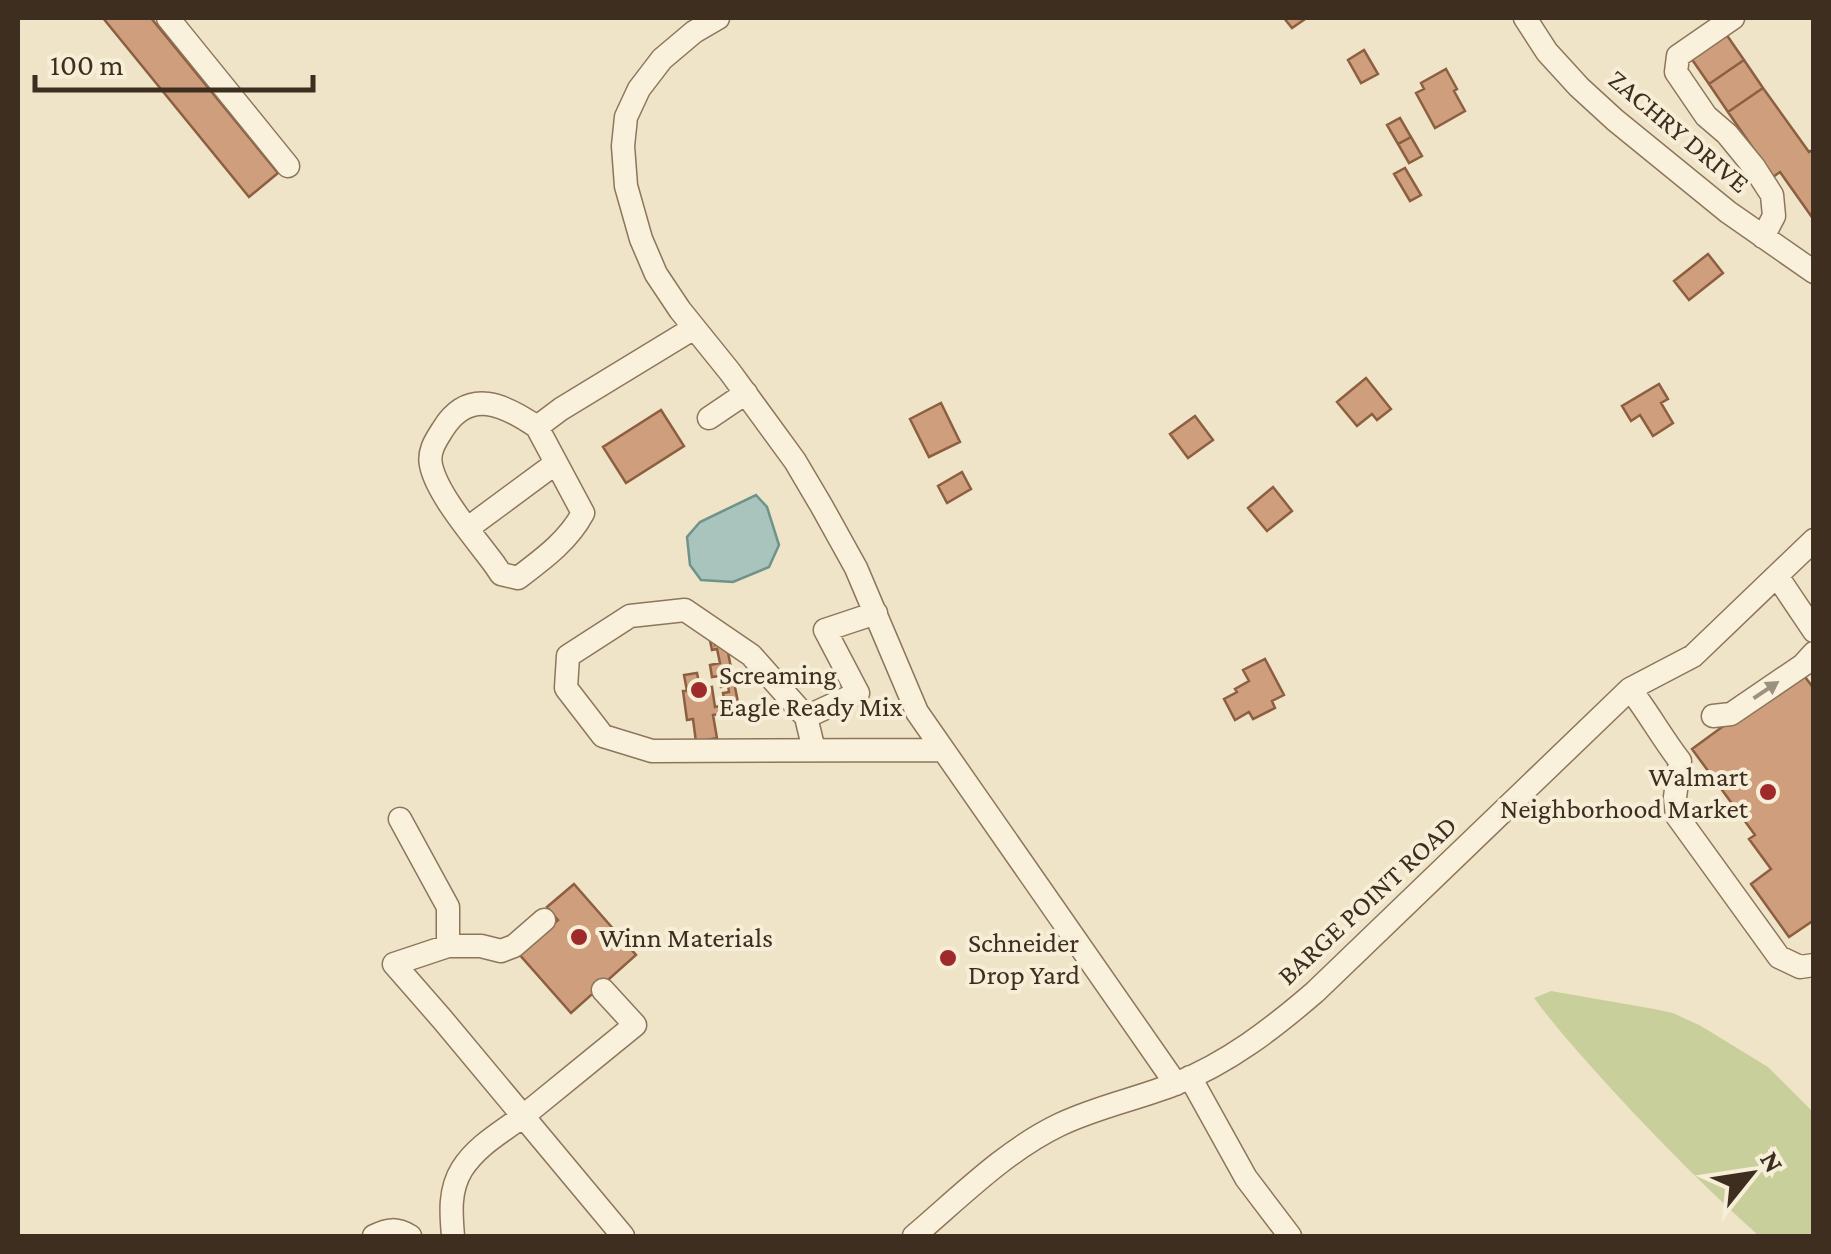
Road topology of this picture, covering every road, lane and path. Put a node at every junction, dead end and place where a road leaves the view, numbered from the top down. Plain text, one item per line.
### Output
1 (168, 18) edge
2 (718, 18) edge
3 (1525, 18) edge
4 (1733, 18) edge
5 (288, 166) dead end
6 (1763, 237) junction
7 (1814, 272) edge
8 (694, 328) junction
9 (746, 392) junction
10 (708, 418) dead end
11 (537, 428) junction
12 (556, 463) junction
13 (468, 528) junction
14 (1814, 540) edge
15 (1778, 576) junction
16 (876, 613) junction
17 (1814, 631) edge
18 (1814, 653) edge
19 (1630, 689) junction
20 (1713, 716) dead end
21 (806, 717) junction
22 (814, 750) junction
23 (942, 750) junction
24 (400, 819) dead end
25 (544, 920) dead end
26 (448, 946) junction
27 (1814, 965) edge
28 (603, 990) dead end
29 (1183, 1080) junction
30 (523, 1116) junction
31 (374, 1236) edge
32 (410, 1236) edge
33 (454, 1236) edge
34 (623, 1236) edge
35 (914, 1236) edge
36 (1290, 1236) edge

1 - 5 street
2 - 8 street
3 - 6 street, ZACHRY DRIVE
4 - 6 street
6 - 7 street, ZACHRY DRIVE
8 - 9 street
8 - 11 street
9 - 10 street
9 - 16 street
11 - 12 street
11 - 13 street
12 - 13 street
12 - 13 street
14 - 15 street, BARGE POINT ROAD
15 - 17 street
15 - 19 street, BARGE POINT ROAD
16 - 21 street
16 - 23 street
20 -> 18 street
19 - 27 street
19 - 29 street, BARGE POINT ROAD
21 - 22 street
21 - 22 street
22 - 23 street
23 - 29 street
24 - 26 street
25 - 26 street
26 - 30 street
28 - 30 street
29 - 35 street, BARGE POINT ROAD
29 - 36 street
30 - 33 street
30 - 34 street
31 - 32 street

